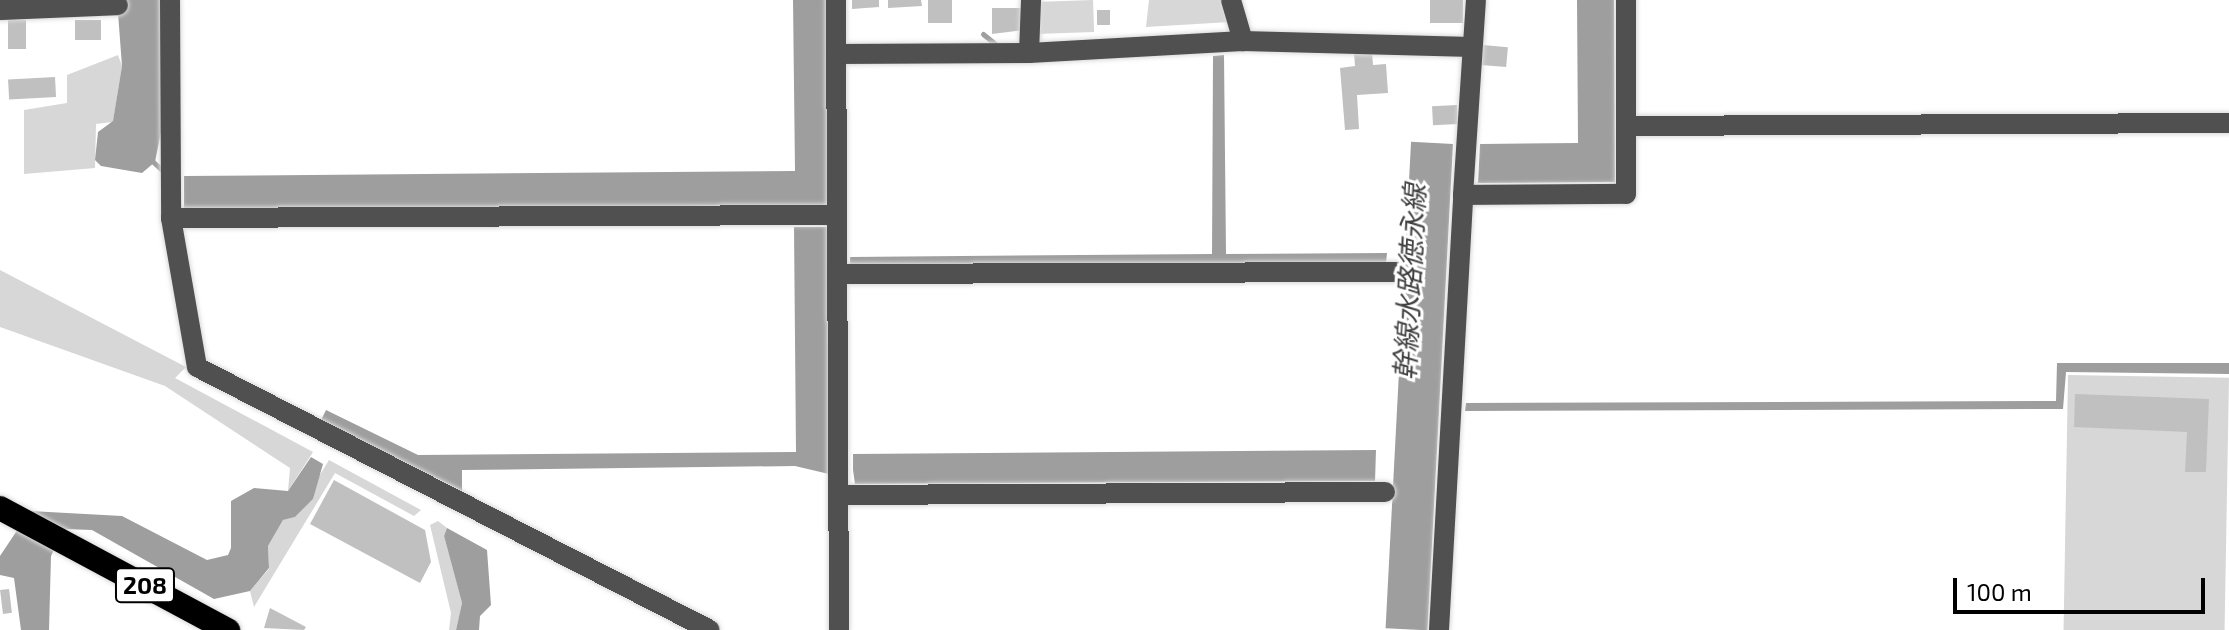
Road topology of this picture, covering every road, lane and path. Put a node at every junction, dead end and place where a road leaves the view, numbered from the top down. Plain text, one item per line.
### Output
1 (170, 0) edge
2 (836, 0) edge
3 (1031, 0) edge
4 (1231, 0) edge
5 (1476, 0) edge
6 (1626, 0) edge
7 (118, 5) dead end
8 (0, 10) edge
9 (1243, 41) junction
10 (1472, 47) junction
11 (1029, 53) junction
12 (836, 54) junction
13 (2229, 123) edge
14 (1626, 126) junction
15 (1464, 186) junction
16 (819, 215) junction
17 (171, 218) junction
18 (1396, 272) dead end
19 (838, 274) junction
20 (1385, 492) dead end
21 (840, 495) junction
22 (9, 512) edge
23 (228, 630) edge
24 (710, 630) edge
25 (839, 630) edge
26 (1439, 630) edge

1 - 17 street
2 - 12 street
3 - 11 street
4 - 9 street
5 - 10 street
6 - 14 street
7 - 8 street
9 - 10 street
9 - 11 street
10 - 15 street
11 - 12 street
12 - 16 street
13 - 14 street
14 - 15 street
15 - 26 street
16 - 17 street
16 - 19 street
17 - 24 street
18 - 19 street
19 - 21 street
20 - 21 street
21 - 25 street
22 - 23 highway, 208

